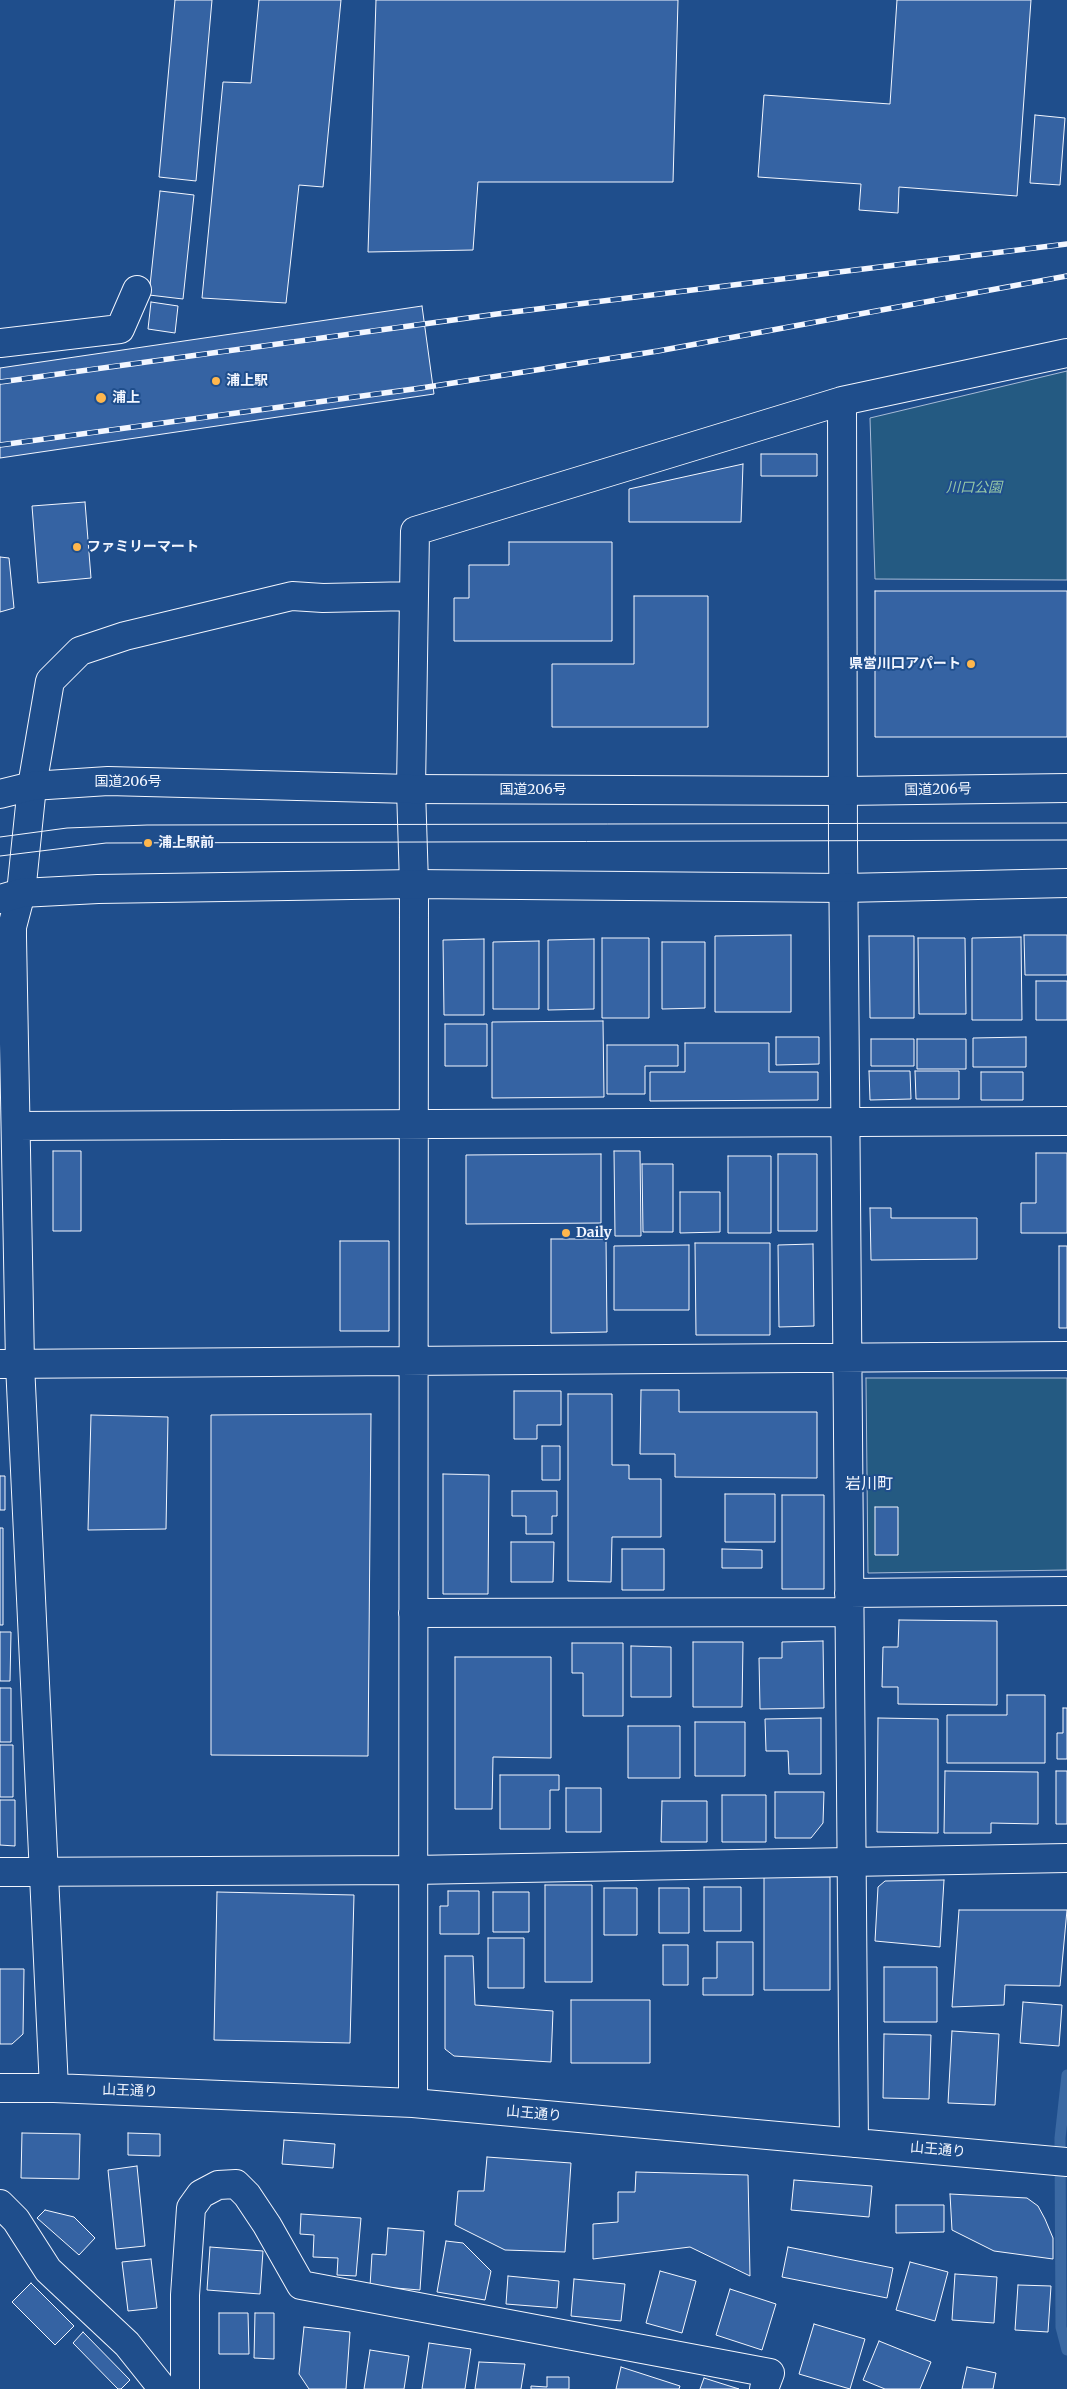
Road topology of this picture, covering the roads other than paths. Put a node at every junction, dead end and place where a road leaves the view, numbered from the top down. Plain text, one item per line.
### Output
1 (137, 290) dead end
2 (0, 343) edge
3 (1067, 353) edge
4 (842, 401) junction
5 (413, 596) junction
6 (32, 786) junction
7 (1067, 788) edge
8 (411, 789) junction
9 (843, 791) junction
10 (0, 794) edge
11 (1067, 883) edge
12 (414, 884) junction
13 (844, 888) junction
14 (11, 896) edge
15 (1067, 1121) edge
16 (846, 1122) junction
17 (413, 1124) junction
18 (16, 1126) junction
19 (1067, 1356) edge
20 (847, 1358) junction
21 (413, 1361) junction
22 (10, 1364) edge
23 (1067, 1592) edge
24 (849, 1602) junction
25 (413, 1613) junction
26 (1067, 1858) edge
27 (852, 1862) junction
28 (413, 1870) junction
29 (42, 1871) junction
30 (0, 1872) edge
31 (0, 2088) edge
32 (54, 2088) junction
33 (413, 2103) junction
34 (854, 2143) junction
35 (1067, 2162) edge
36 (0, 2204) edge
37 (163, 2389) edge
38 (185, 2389) edge
39 (764, 2389) edge

1 - 2 main road
3 - 4 main road
4 - 5 main road
4 - 9 main road
5 - 6 main road
5 - 8 main road
6 - 8 main road, 国道206号
6 - 10 main road, 国道206号
6 - 14 main road
7 - 9 main road, 国道206号
8 - 9 main road, 国道206号
8 - 12 main road
9 - 13 main road
11 - 13 main road
12 - 13 main road
12 - 14 main road
12 - 17 main road
13 - 16 main road
14 - 18 main road
15 - 16 main road
16 - 17 main road
16 - 20 main road
17 - 18 main road
17 - 21 main road
18 - 22 main road
19 - 20 main road
20 - 21 main road
20 - 24 main road
21 - 22 main road
21 - 25 main road
22 - 29 main road
23 - 24 main road
24 - 25 main road
24 - 27 main road
25 - 28 main road
26 - 27 main road
27 - 28 main road
27 - 34 main road
28 - 29 main road
28 - 33 main road
29 - 30 main road
29 - 32 main road
31 - 32 main road, 山王通り
32 - 33 main road, 山王通り
33 - 34 main road, 山王通り
34 - 35 main road, 山王通り
36 - 37 main road
38 - 39 main road

